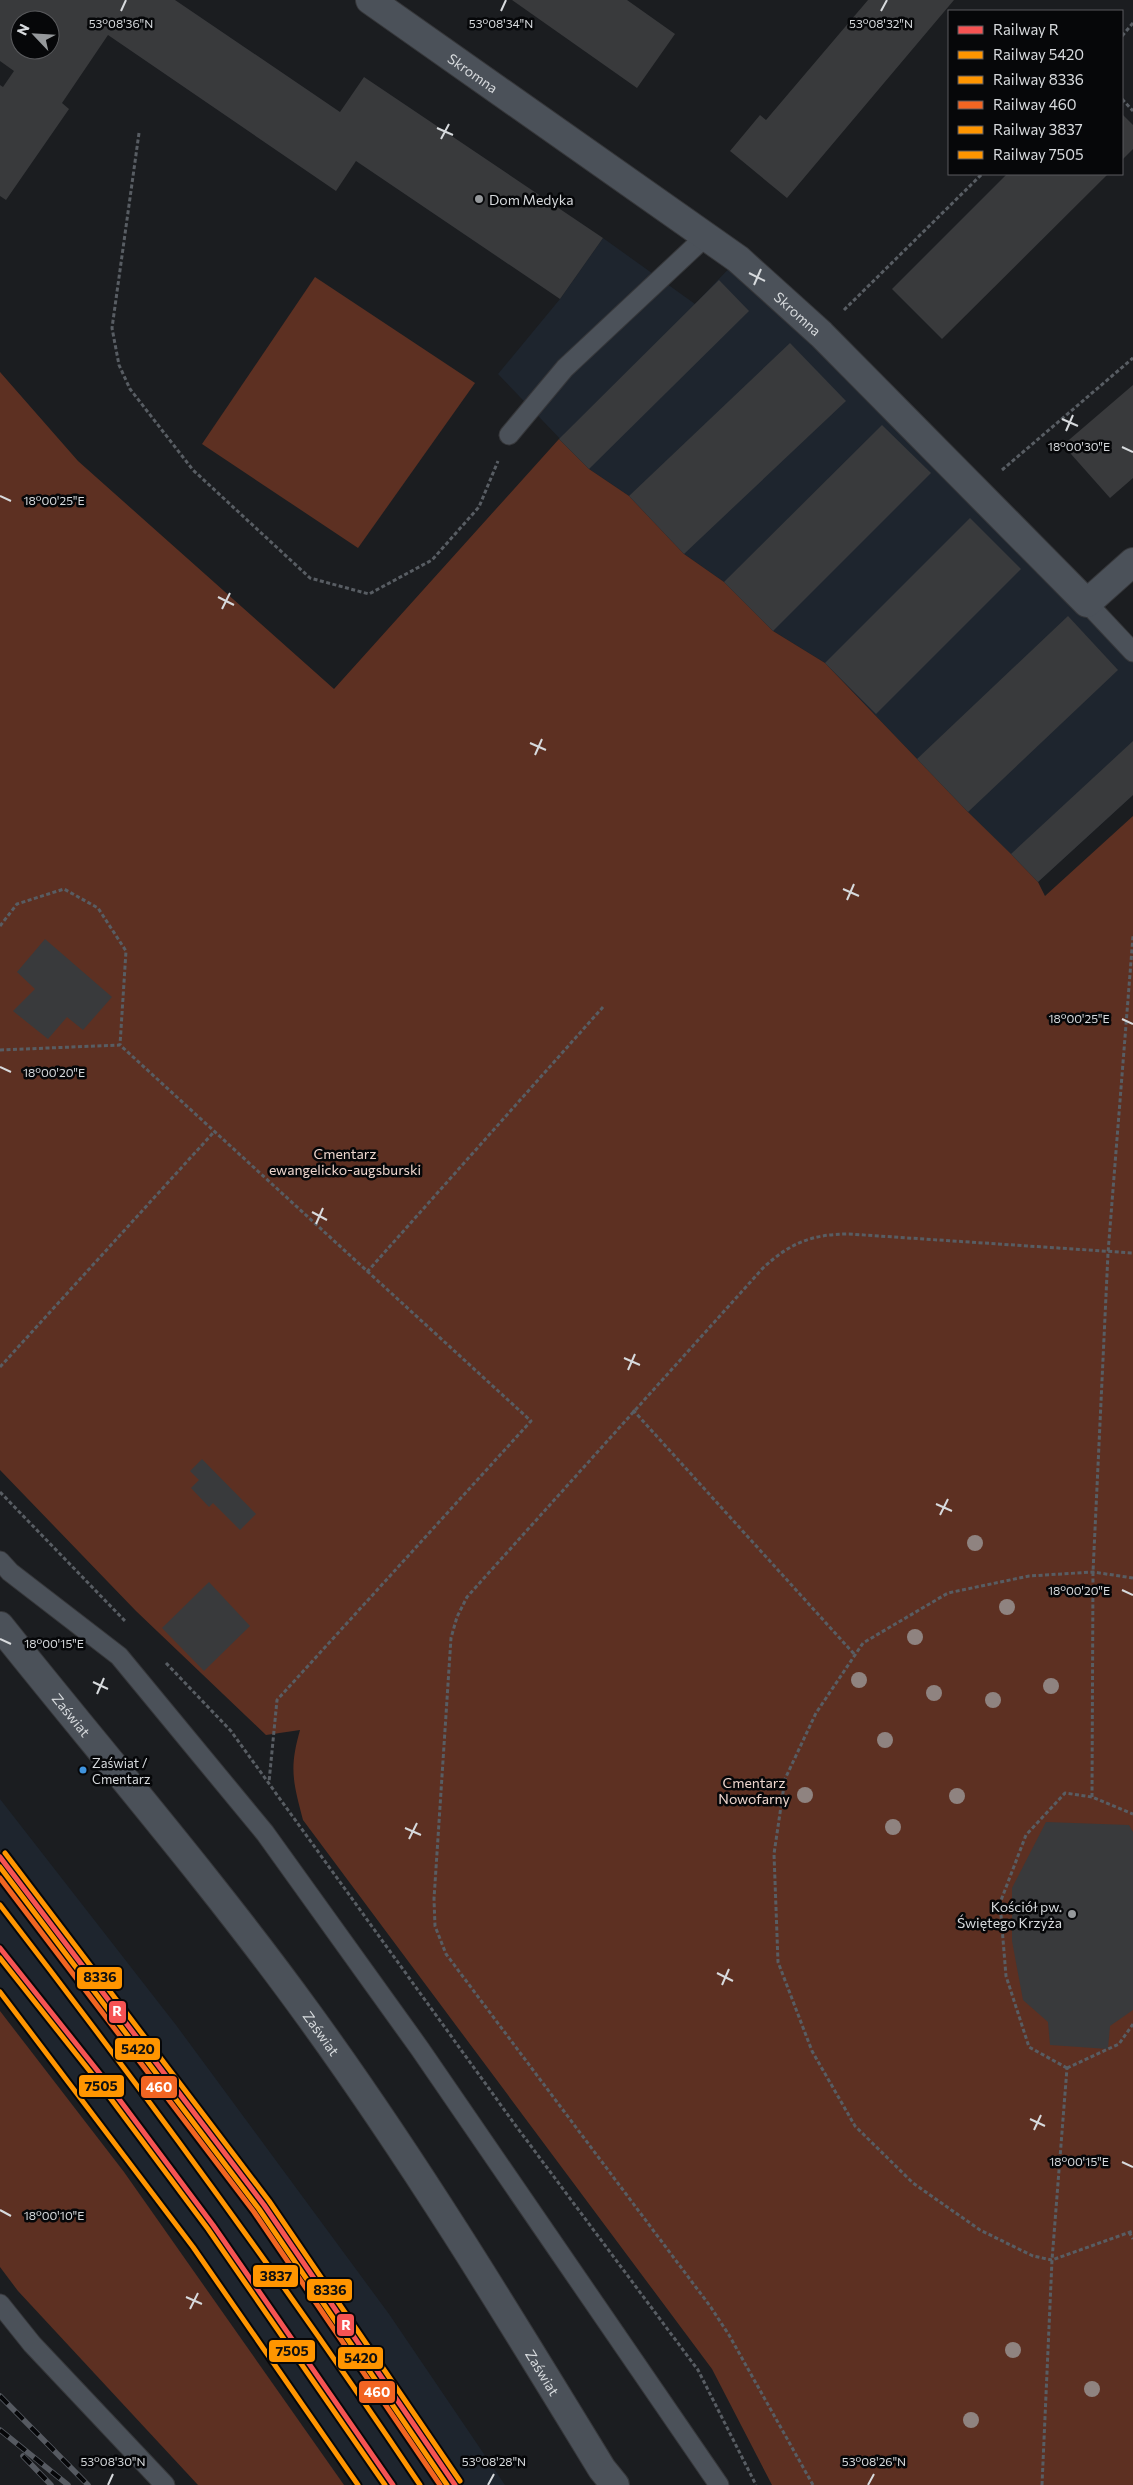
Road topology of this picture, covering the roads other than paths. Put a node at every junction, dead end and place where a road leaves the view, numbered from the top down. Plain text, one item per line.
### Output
1 (370, 0) edge
2 (705, 236) junction
3 (509, 435) road end
4 (1133, 562) edge
5 (1087, 603) junction
6 (1133, 652) edge
7 (0, 1561) edge
8 (0, 1626) edge
9 (0, 2304) edge
10 (608, 2480) edge
11 (165, 2485) edge
12 (719, 2485) edge

1 - 2 street, Skromna
2 - 3 lane
2 - 5 street, Skromna
4 - 5 street
5 - 6 lane
7 - 12 lane
8 - 10 street, Zaświat
9 - 11 lane

